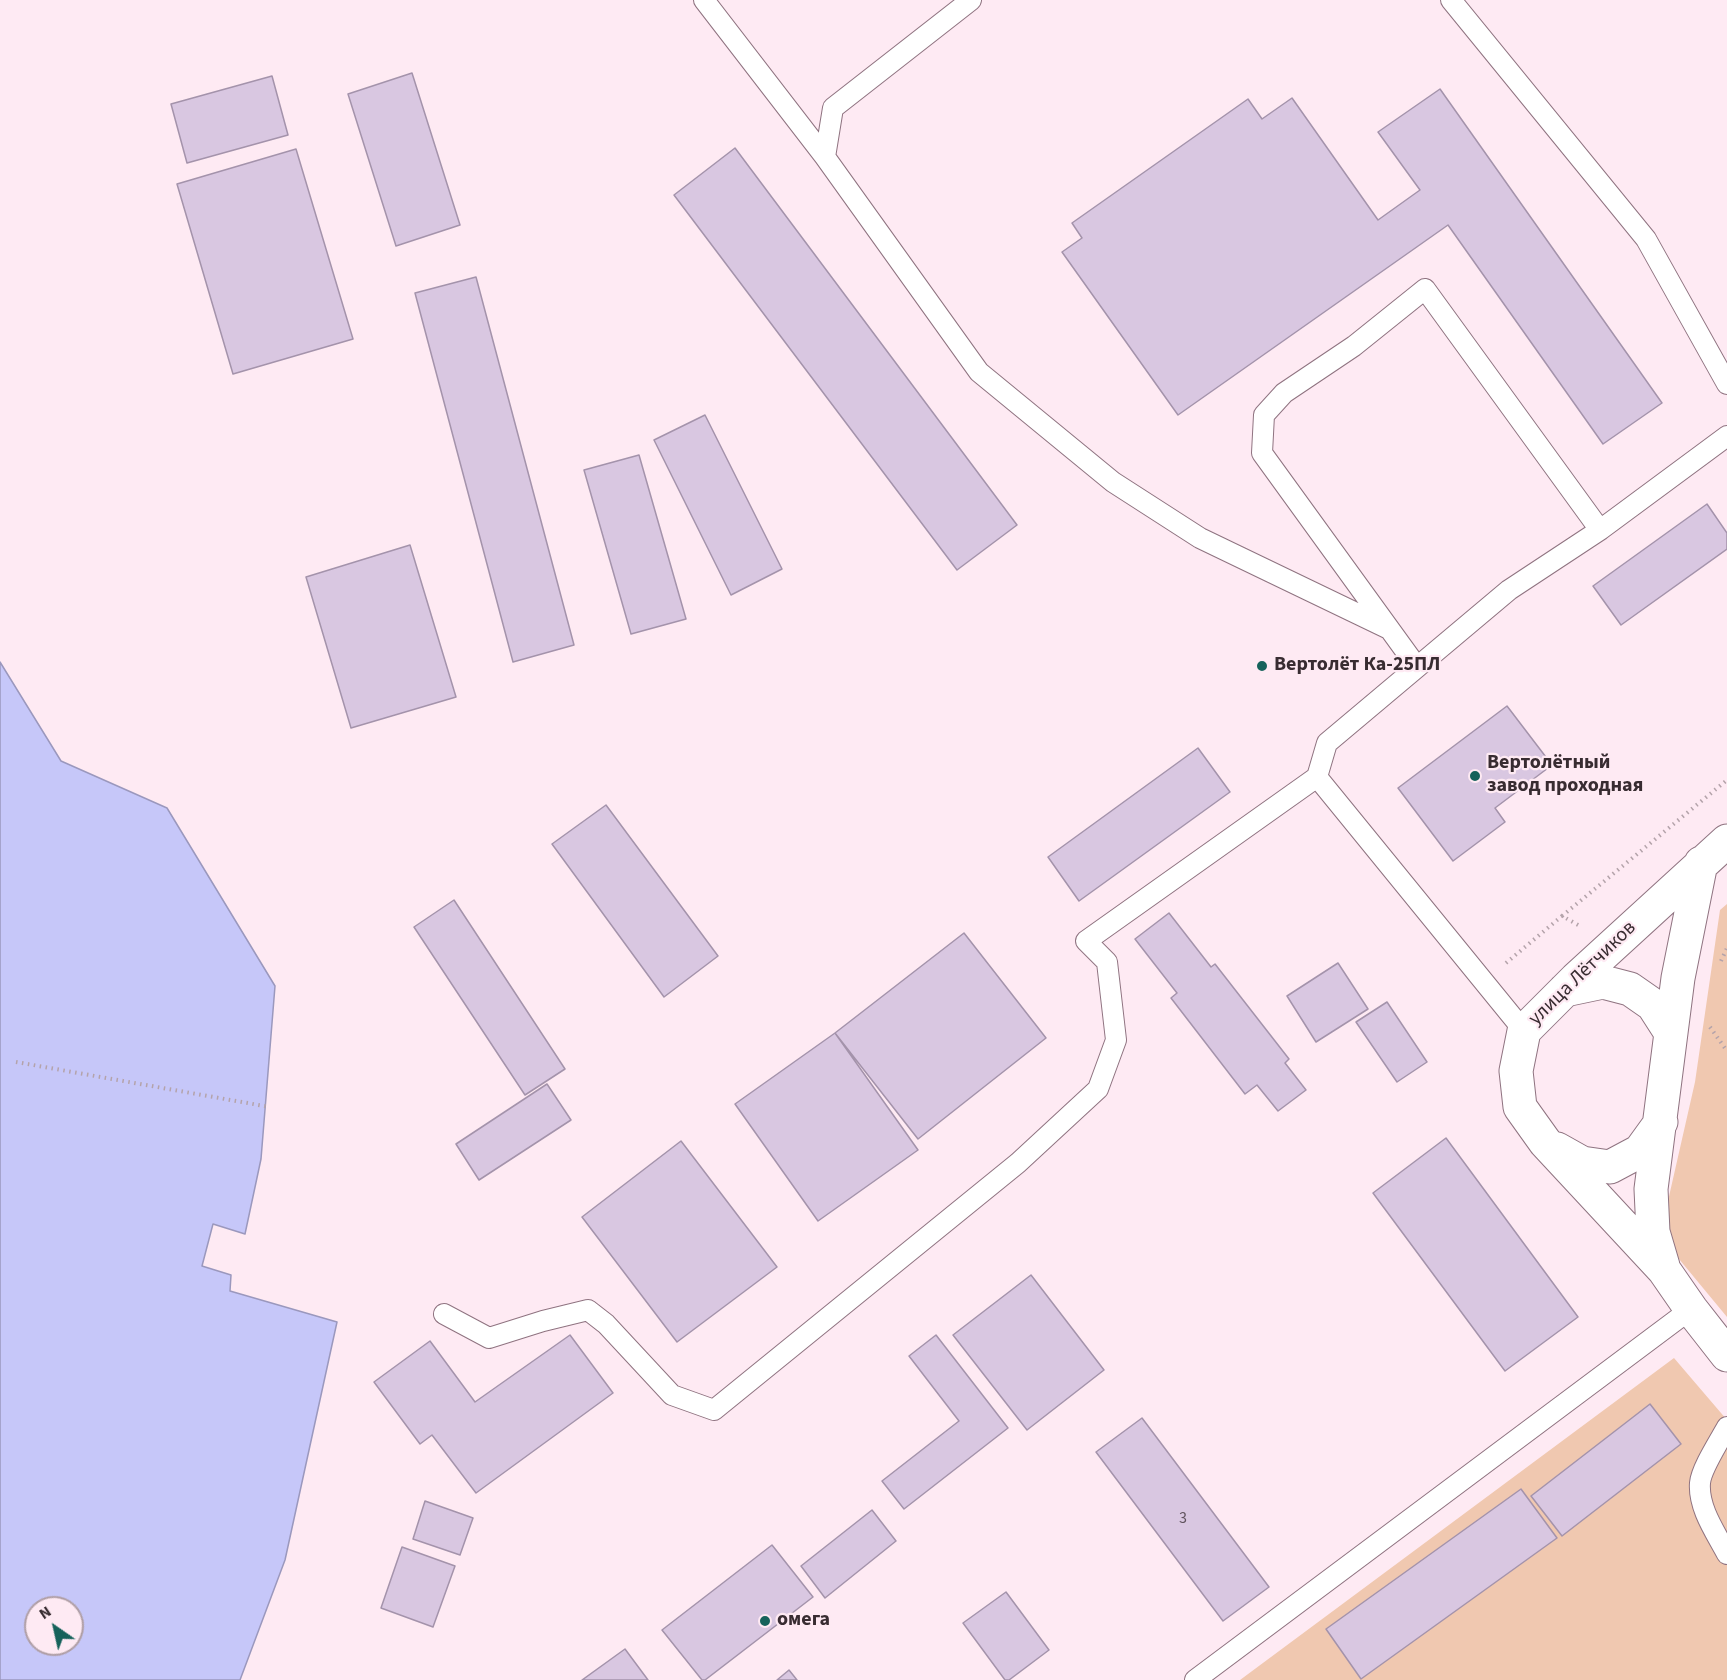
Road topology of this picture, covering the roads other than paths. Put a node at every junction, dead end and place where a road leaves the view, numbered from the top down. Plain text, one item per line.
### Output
1 (704, 0) edge
2 (971, 0) edge
3 (1451, 0) edge
4 (825, 157) junction
5 (1727, 384) edge
6 (1727, 436) edge
7 (1600, 530) junction
8 (1390, 630) junction
9 (1417, 667) junction
10 (1317, 777) junction
11 (1727, 841) edge
12 (1701, 863) junction
13 (1566, 990) junction
14 (1524, 1031) junction
15 (1671, 1033) junction
16 (1661, 1122) junction
17 (1545, 1142) junction
18 (1664, 1270) junction
19 (1691, 1309) junction
20 (444, 1314) dead end
21 (1727, 1355) edge
22 (1727, 1427) edge
23 (1727, 1554) edge
24 (1195, 1680) edge

1 - 4 lane
2 - 4 lane
3 - 5 lane
4 - 8 lane
6 - 7 lane
7 - 8 lane
7 - 9 lane
8 - 9 lane
9 - 10 lane
10 - 14 lane
10 - 20 lane
11 - 12 main road, улица Лётчиков
12 - 13 main road, улица Лётчиков
12 - 15 main road, улица Лётчиков
13 - 14 main road, улица Лётчиков
13 - 15 main road
14 - 17 main road, улица Лётчиков
15 - 16 main road, улица Лётчиков
16 - 17 main road
16 - 18 main road, улица Лётчиков
17 - 18 main road, улица Лётчиков
18 - 19 main road, улица Лётчиков
19 - 21 main road, улица Лётчиков
19 - 24 lane
22 - 23 lane

